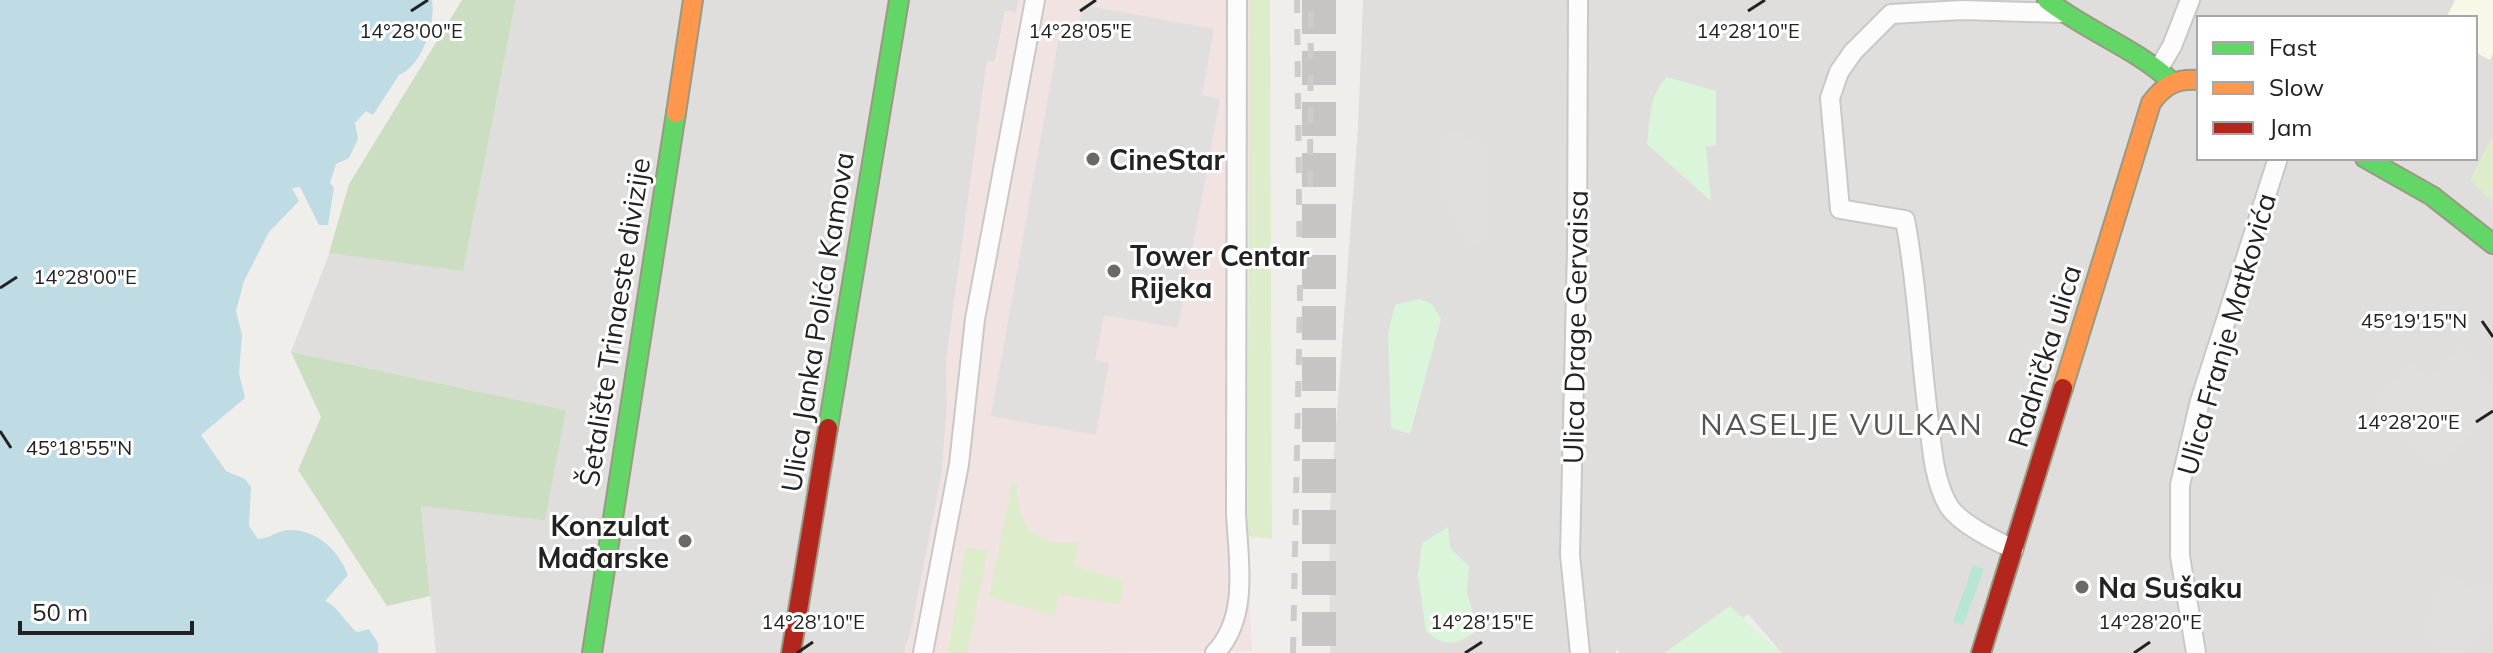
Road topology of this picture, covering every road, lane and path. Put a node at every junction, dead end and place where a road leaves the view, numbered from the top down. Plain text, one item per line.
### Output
1 (693, 0) edge
2 (899, 0) edge
3 (1035, 0) edge
4 (1237, 0) edge
5 (1578, 0) edge
6 (2190, 0) edge
7 (1977, 5) edge
8 (2055, 6) edge
9 (2165, 74) junction
10 (2197, 80) edge
11 (2277, 160) edge
12 (2369, 160) edge
13 (2493, 244) edge
14 (2014, 549) junction
15 (592, 653) edge
16 (791, 653) edge
17 (923, 653) edge
18 (1215, 653) edge
19 (1580, 653) edge
20 (1981, 653) edge
21 (2196, 653) edge

1 - 15 main road, Šetalište Trinaeste divizije
2 - 16 main road, Ulica Janka Polića Kamova
3 - 17 street
4 - 18 street
5 - 19 street, Ulica Drage Gervaisa
6 - 9 street, Radnička ulica
7 - 8 street
7 - 14 street
8 - 9 main road
9 - 10 main road
9 - 14 main road, Radnička ulica
11 - 21 street, Ulica Franje Matkovića
12 - 13 main road
14 - 20 main road, Radnička ulica

